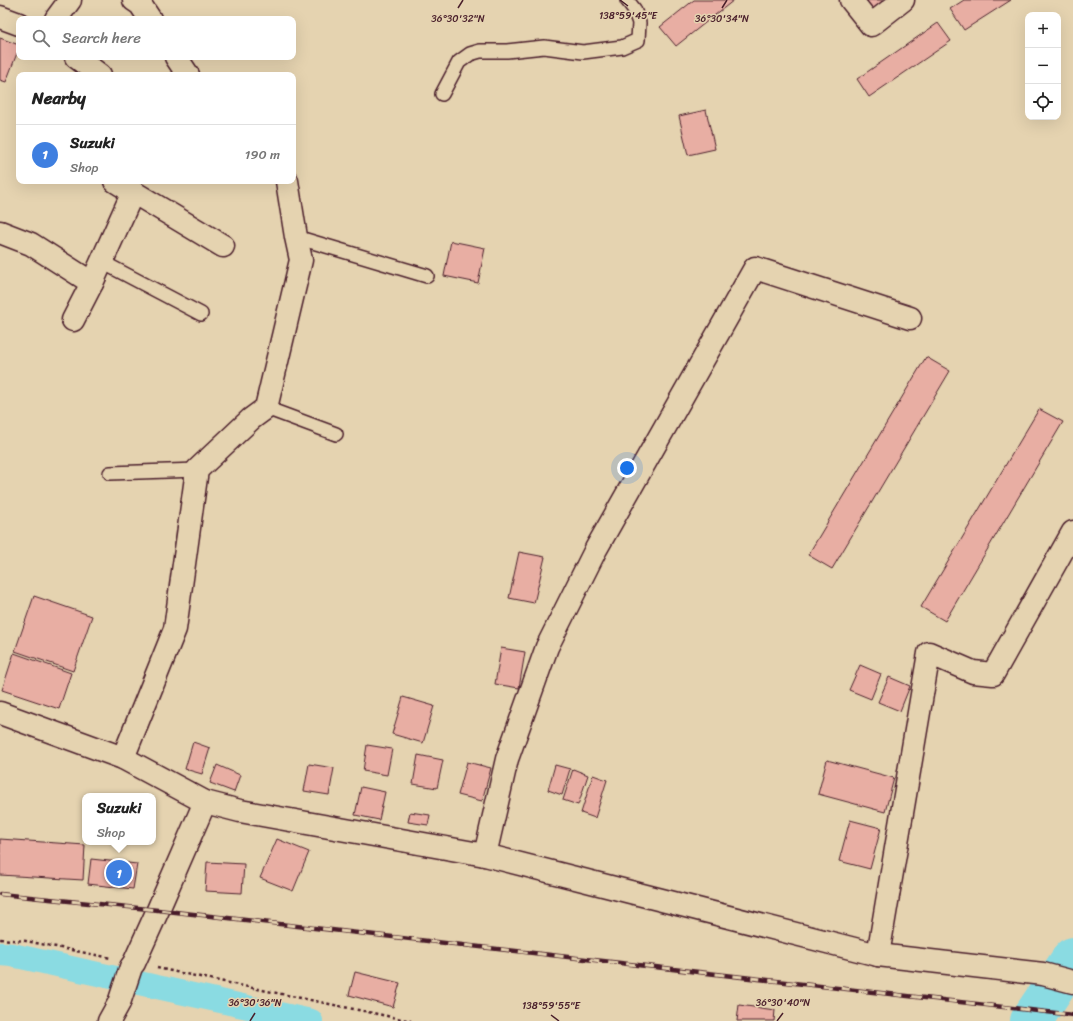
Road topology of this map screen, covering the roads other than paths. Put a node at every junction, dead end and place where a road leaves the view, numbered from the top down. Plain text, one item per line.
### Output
1 (70, 0) edge
2 (134, 0) edge
3 (627, 0) edge
4 (851, 0) edge
5 (903, 0) edge
6 (58, 16) edge
7 (148, 16) edge
8 (0, 17) edge
9 (16, 23) edge
10 (80, 60) edge
11 (178, 60) edge
12 (96, 72) edge
13 (186, 72) edge
14 (442, 94) dead end
15 (120, 184) edge
16 (287, 184) edge
17 (133, 192) junction
18 (0, 232) edge
19 (296, 237) junction
20 (223, 246) dead end
21 (102, 262) junction
22 (427, 276) dead end
23 (92, 282) junction
24 (201, 314) dead end
25 (910, 318) dead end
26 (73, 320) dead end
27 (266, 408) junction
28 (336, 434) dead end
29 (197, 470) junction
30 (110, 473) dead end
31 (1073, 532) edge
32 (0, 713) edge
33 (122, 758) junction
34 (205, 802) junction
35 (485, 855) junction
36 (878, 955) junction
37 (1073, 982) edge
38 (114, 1012) edge

1 - 6 street
2 - 7 street
3 - 14 lane
4 - 5 street
8 - 9 street
10 - 12 street
11 - 13 street
15 - 17 street
16 - 19 street
17 - 20 street
17 - 21 street
18 - 23 street
19 - 22 lane
19 - 27 street
21 - 23 street
21 - 24 lane
23 - 26 street
25 - 35 street
27 - 28 lane
27 - 29 street
29 - 30 lane
29 - 33 street
31 - 36 street
32 - 33 street
33 - 34 street
34 - 35 street
34 - 38 street
35 - 36 street
36 - 37 street

